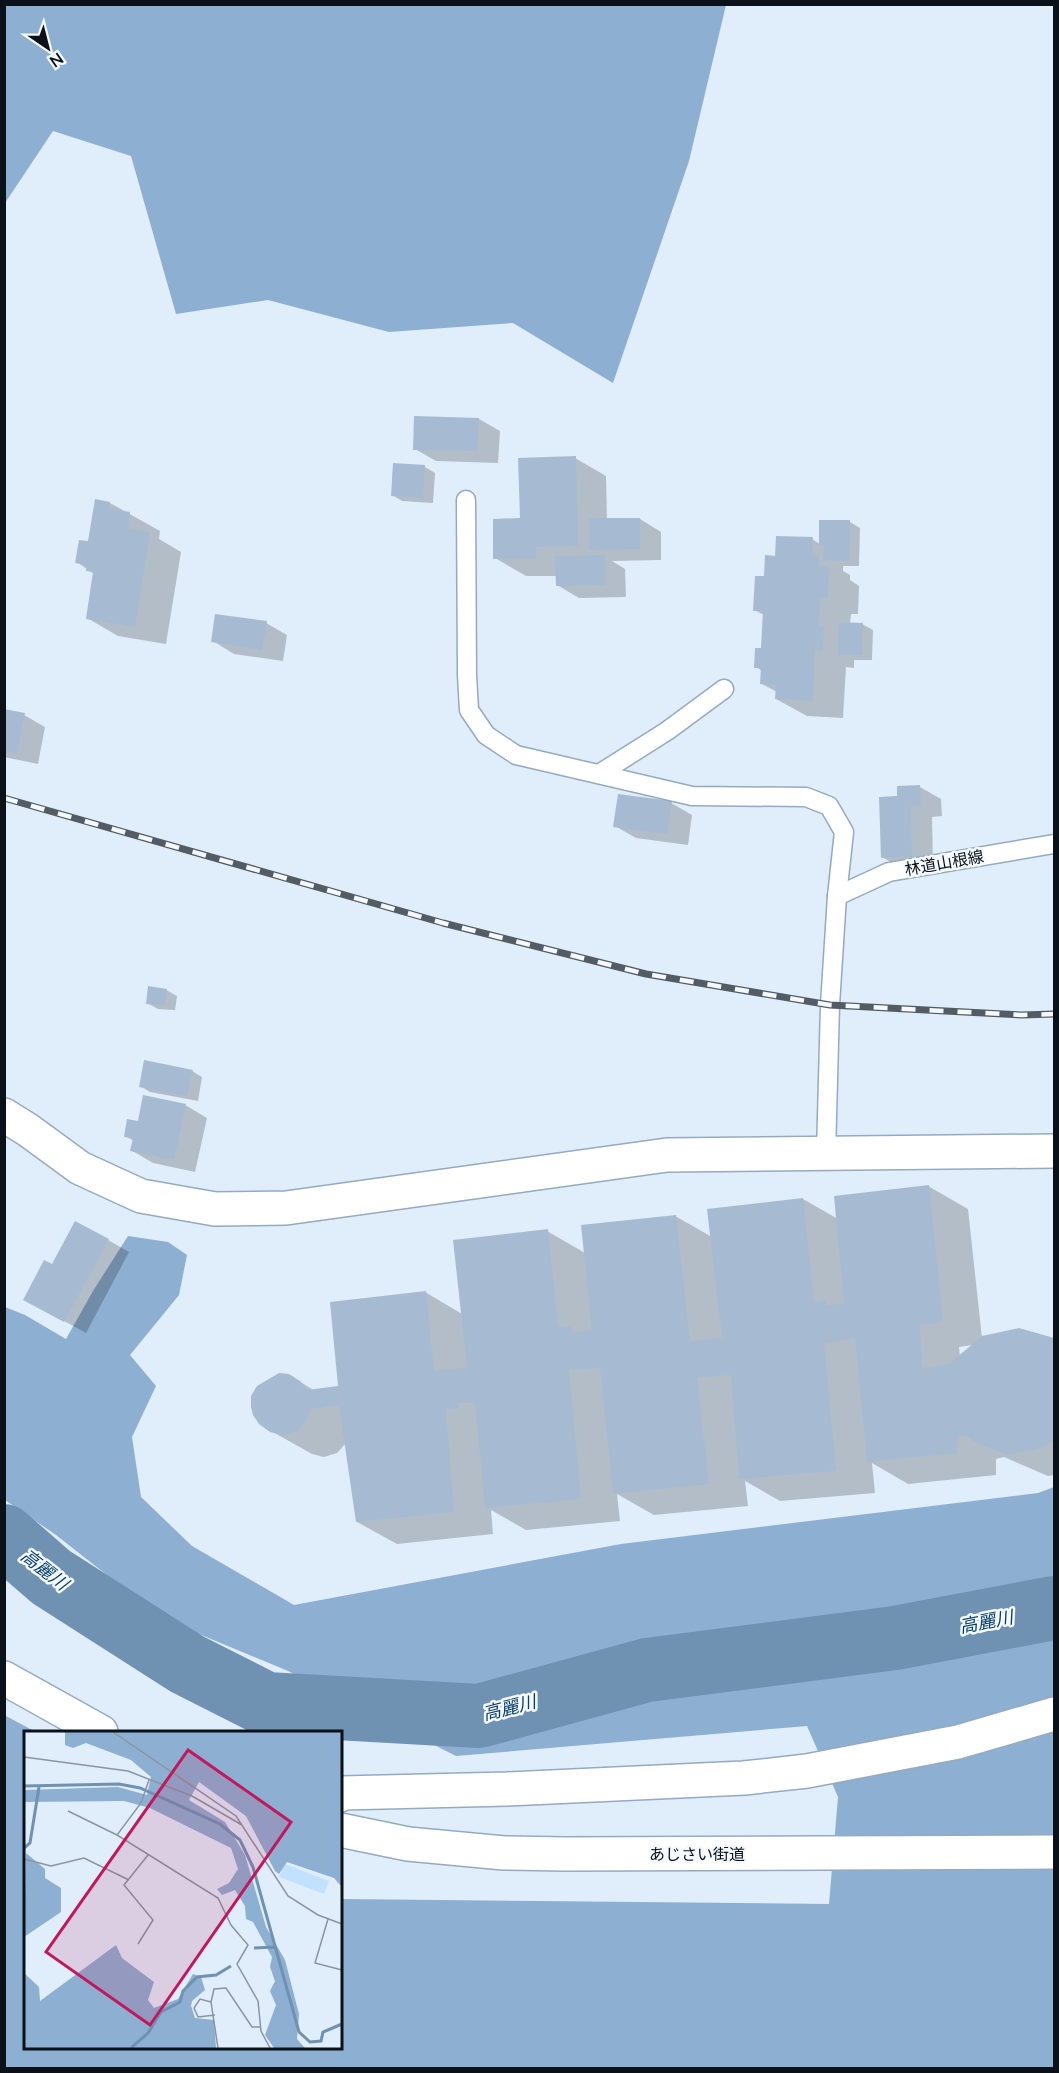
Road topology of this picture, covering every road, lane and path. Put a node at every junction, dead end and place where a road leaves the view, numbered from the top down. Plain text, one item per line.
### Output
1 (465, 500) dead end
2 (724, 689) dead end
3 (599, 774) junction
4 (1054, 844) edge
5 (837, 896) junction
6 (4, 1115) edge
7 (1054, 1151) edge
8 (825, 1154) junction
9 (4, 1678) edge
10 (1054, 1714) edge
11 (99, 1731) edge
12 (342, 1793) edge
13 (342, 1830) edge
14 (1054, 1852) edge

1 - 3 lane
2 - 3 lane
3 - 5 lane
4 - 5 lane, 林道山根線
5 - 8 lane
6 - 8 main road
7 - 8 main road
9 - 11 main road
10 - 12 main road
13 - 14 main road, あじさい街道

